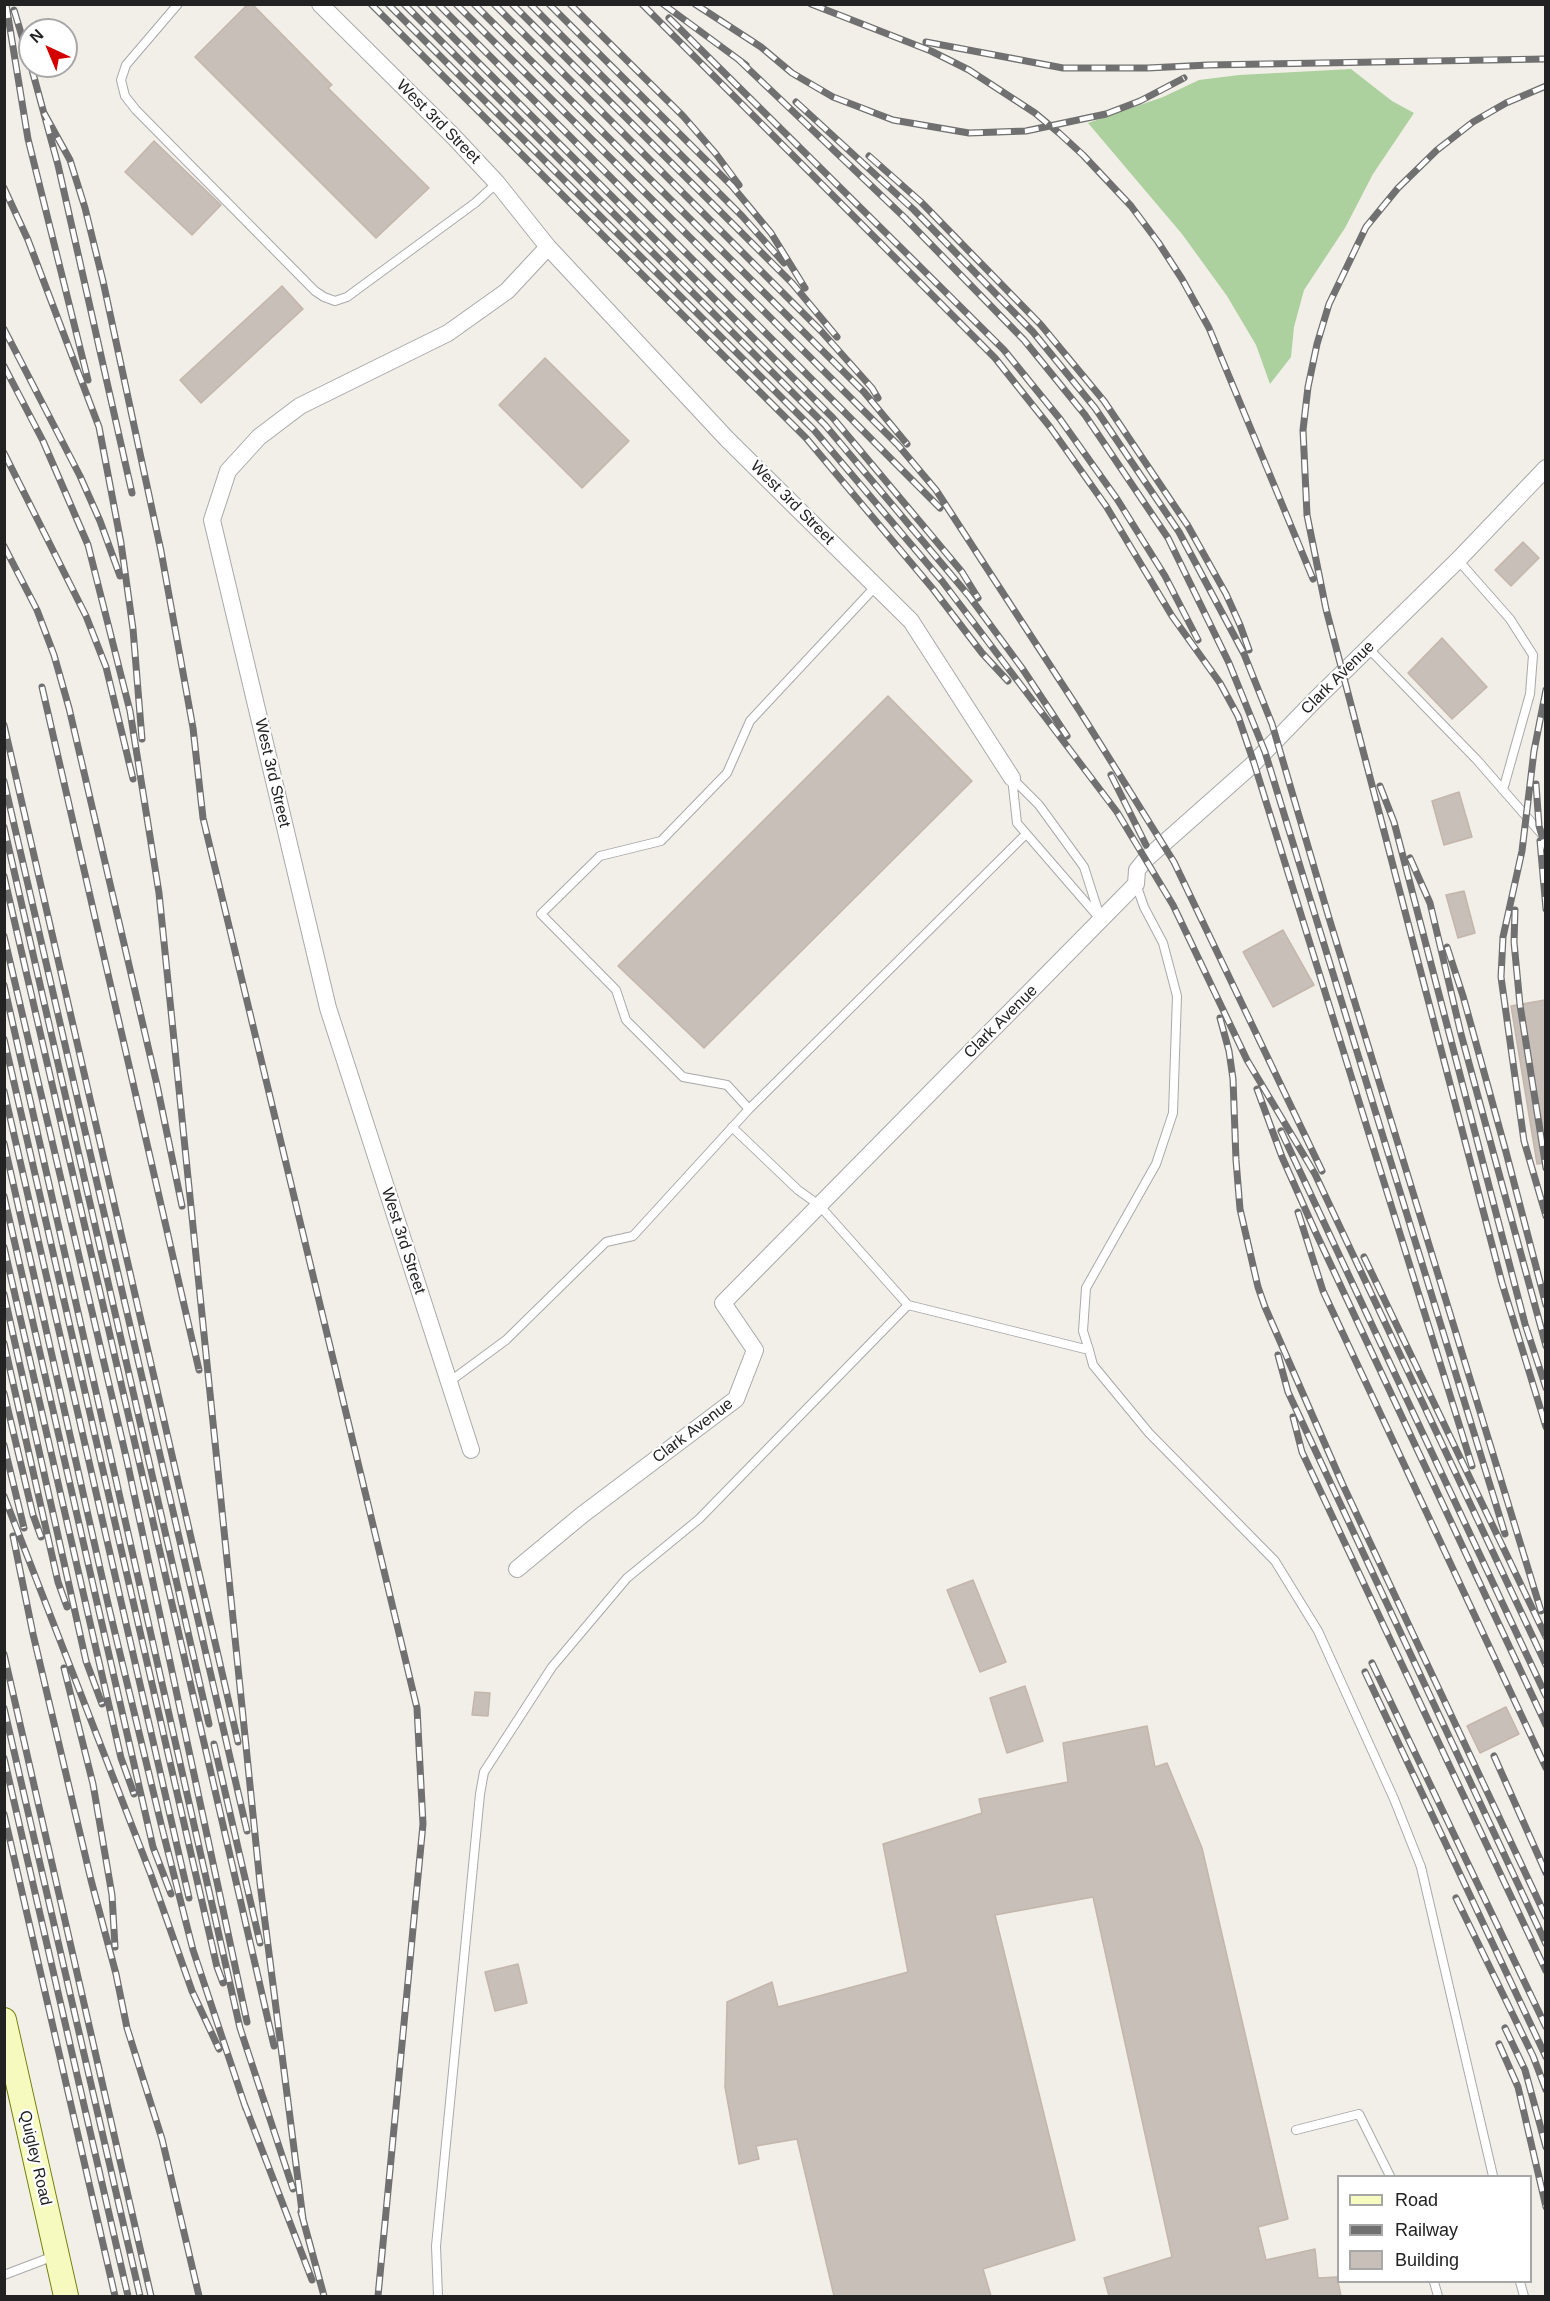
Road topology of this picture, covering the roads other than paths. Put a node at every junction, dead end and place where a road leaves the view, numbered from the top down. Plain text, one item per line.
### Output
1 (178, 4) edge
2 (320, 4) edge
3 (496, 183) junction
4 (548, 247) junction
5 (1545, 468) edge
6 (1458, 561) junction
7 (876, 586) junction
8 (1368, 648) junction
9 (1012, 778) junction
10 (1503, 790) junction
11 (1026, 834) junction
12 (1545, 839) edge
13 (1136, 884) junction
14 (1101, 920) junction
15 (749, 1109) junction
16 (732, 1127) junction
17 (819, 1205) junction
18 (908, 1305) junction
19 (1089, 1350) junction
20 (449, 1382) junction
21 (471, 1450) dead end
22 (517, 1569) dead end
23 (5, 2021) edge
24 (1296, 2130) dead end
25 (1390, 2175) edge
26 (1493, 2175) edge
27 (57, 2254) junction
28 (4, 2275) edge
29 (66, 2296) edge
30 (438, 2296) edge

1 - 3 lane
2 - 3 street, West 3rd Street
3 - 4 street, West 3rd Street
4 - 7 street, West 3rd Street
4 - 20 street, West 3rd Street
5 - 6 street, Clark Avenue
6 - 8 street, Clark Avenue
6 - 10 lane
7 - 9 street, West 3rd Street
7 - 15 lane
8 - 10 lane
8 - 13 street, Clark Avenue
9 - 11 lane, West 3rd Street
9 - 14 lane, West 3rd Street
10 - 12 lane
11 - 14 lane, West 3rd Street
11 - 15 lane
13 - 14 street, Clark Avenue
13 - 19 lane
14 - 17 street, Clark Avenue
15 - 16 lane
16 - 17 lane
16 - 20 lane
17 - 18 lane
17 - 22 street, Clark Avenue
18 - 19 lane
18 - 30 lane
19 - 26 lane
20 - 21 street, West 3rd Street
23 - 27 street, Quigley Road
24 - 25 lane
27 - 28 lane
27 - 29 street, Quigley Road

